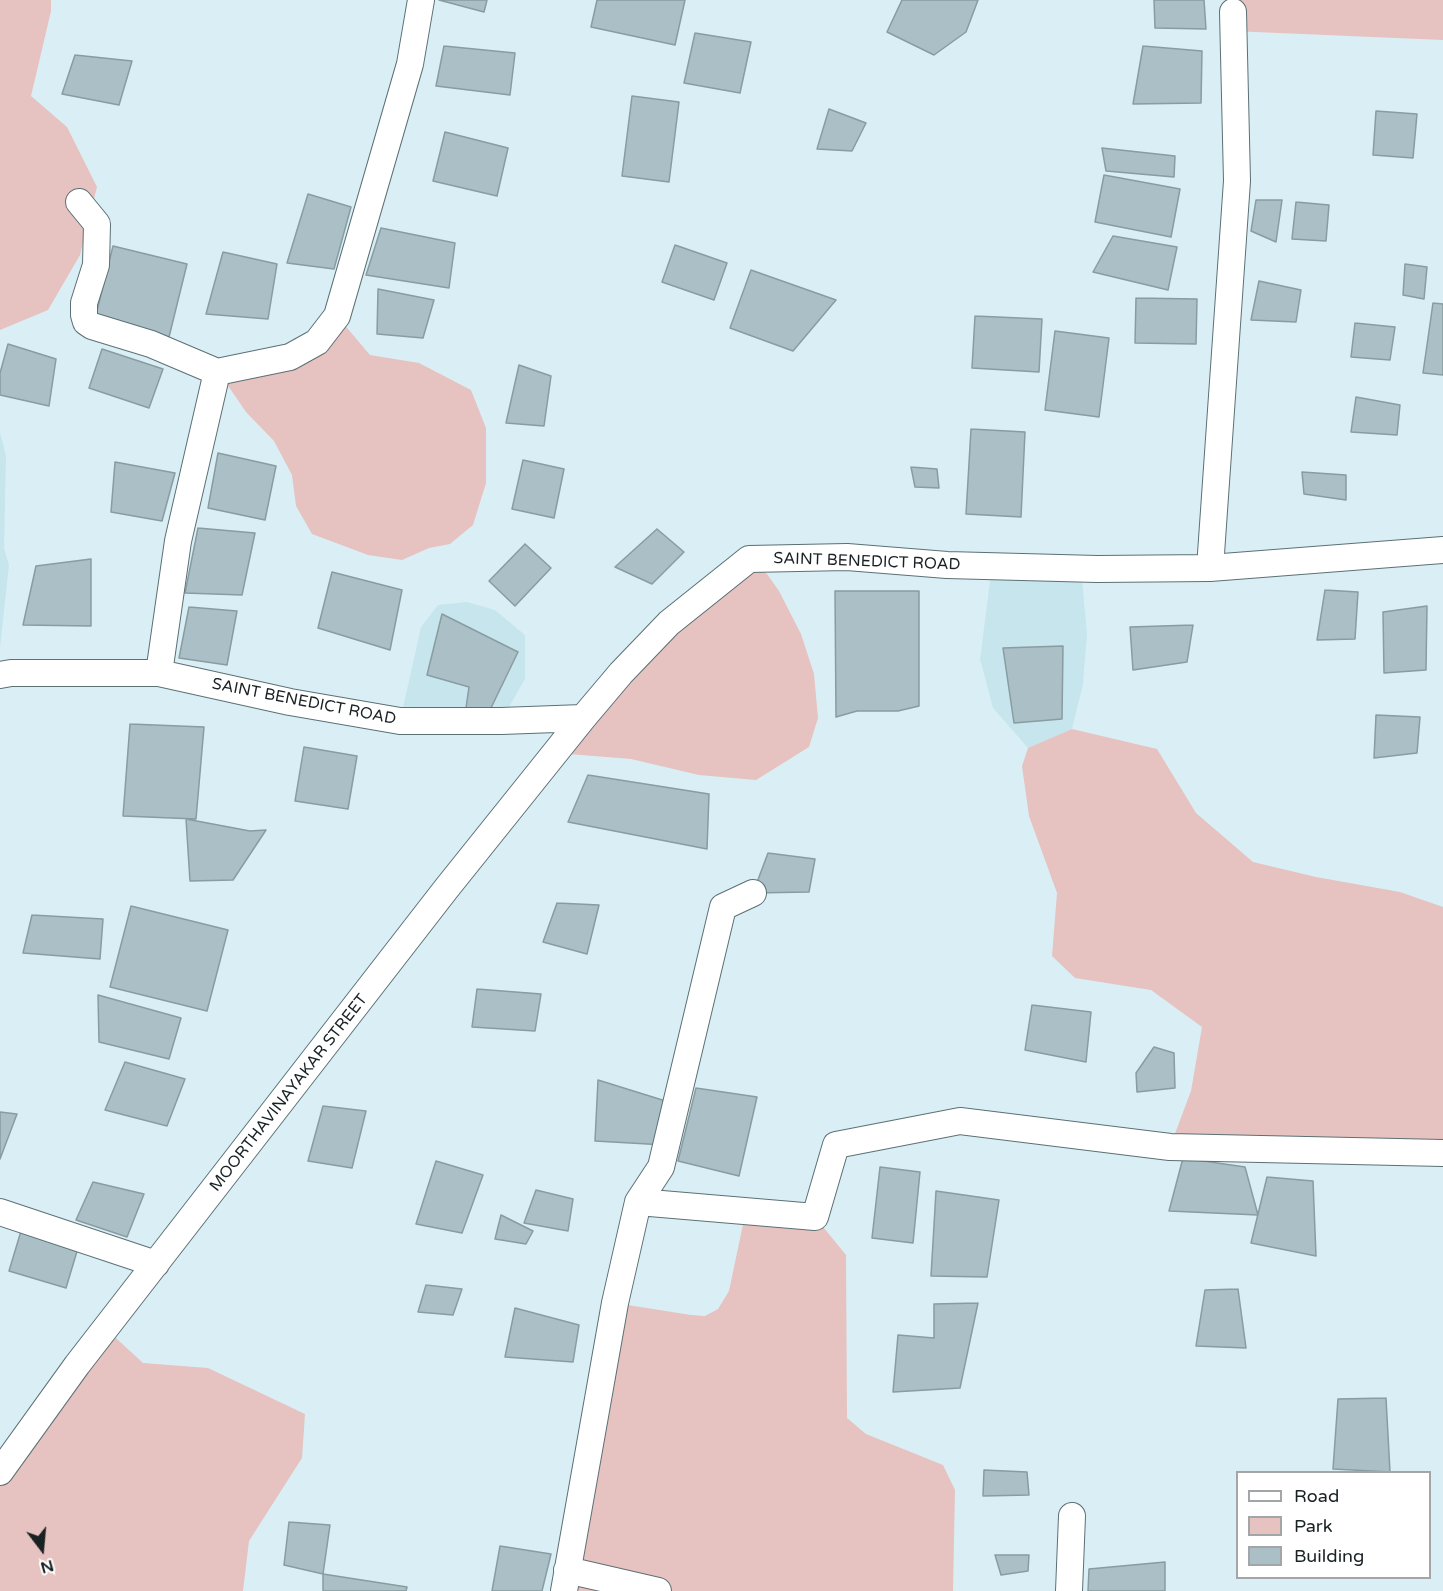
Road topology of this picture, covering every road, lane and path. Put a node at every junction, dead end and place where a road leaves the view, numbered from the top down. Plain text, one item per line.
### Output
1 (421, 0) edge
2 (1233, 12) dead end
3 (79, 201) dead end
4 (217, 372) junction
5 (1443, 550) edge
6 (1210, 568) junction
7 (159, 673) junction
8 (0, 675) edge
9 (584, 718) junction
10 (753, 893) dead end
11 (1443, 1153) edge
12 (638, 1202) junction
13 (0, 1212) edge
14 (156, 1264) junction
15 (0, 1472) edge
16 (1072, 1516) dead end
17 (566, 1581) edge
18 (658, 1591) edge
19 (1069, 1591) edge

1 - 4 street
2 - 6 street
3 - 4 street
4 - 7 street
5 - 6 street, SAINT BENEDICT ROAD
6 - 9 street, SAINT BENEDICT ROAD
7 - 8 street, SAINT BENEDICT ROAD
7 - 9 street, SAINT BENEDICT ROAD
9 - 14 street, MOORTHAVINAYAKAR STREET
10 - 12 street
11 - 12 street
12 - 17 street
13 - 14 street
14 - 15 street, MOORTHAVINAYAKAR STREET
16 - 19 street
17 - 18 street

